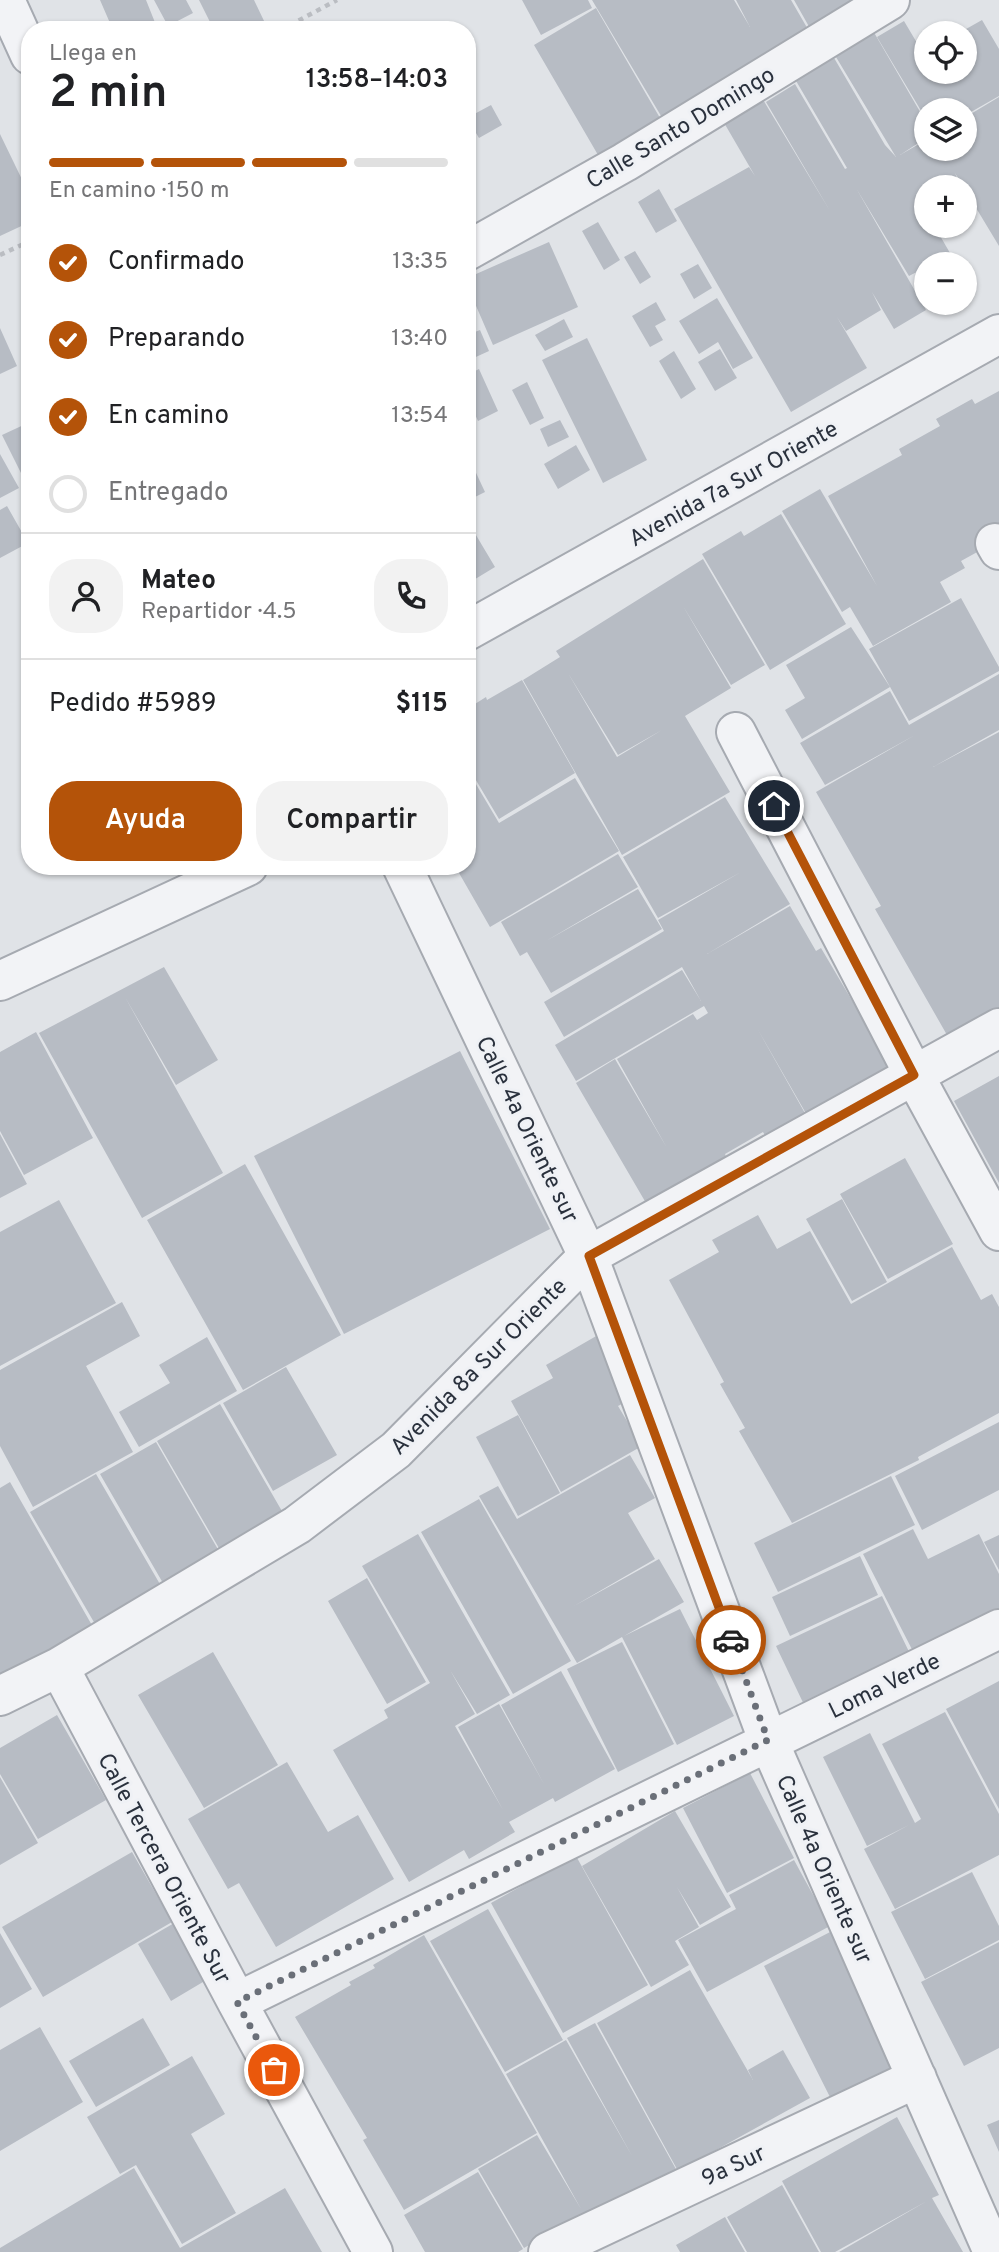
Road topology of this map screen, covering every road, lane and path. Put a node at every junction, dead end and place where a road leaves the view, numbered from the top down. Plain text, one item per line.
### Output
1 (5, 0) edge
2 (337, 0) edge
3 (890, 0) edge
4 (298, 21) edge
5 (21, 35) edge
6 (21, 244) edge
7 (476, 246) edge
8 (0, 255) edge
9 (999, 334) edge
10 (476, 626) edge
11 (736, 732) dead end
12 (229, 875) edge
13 (406, 875) edge
14 (0, 981) edge
15 (999, 1028) edge
16 (914, 1075) junction
17 (999, 1231) edge
18 (589, 1256) junction
19 (999, 1629) edge
20 (59, 1667) junction
21 (0, 1696) edge
22 (768, 1740) junction
23 (237, 2002) junction
24 (917, 2078) junction
25 (373, 2252) edge
26 (548, 2252) edge
27 (993, 2252) edge

1 - 5 street
2 - 4 path
3 - 7 street, Calle Santo Domingo
6 - 8 path
9 - 10 street, Avenida 7a Sur Oriente
11 - 16 street
12 - 14 street
13 - 18 street, Calle 4a Oriente sur
15 - 16 street, Avenida 8a Sur Oriente
16 - 17 street
16 - 18 street, Avenida 8a Sur Oriente
18 - 20 street, Avenida 8a Sur Oriente
18 - 22 street, Calle 4a Oriente sur
19 - 22 street, Loma Verde
20 - 21 street, Avenida 8a Sur Oriente
20 - 23 street, Calle Tercera Oriente Sur
22 - 23 street, Loma Verde
22 - 24 street, Calle 4a Oriente sur
23 - 25 street, Calle Tercera Oriente Sur
24 - 26 street, 9a Sur
24 - 27 street, Calle 4a Oriente sur

